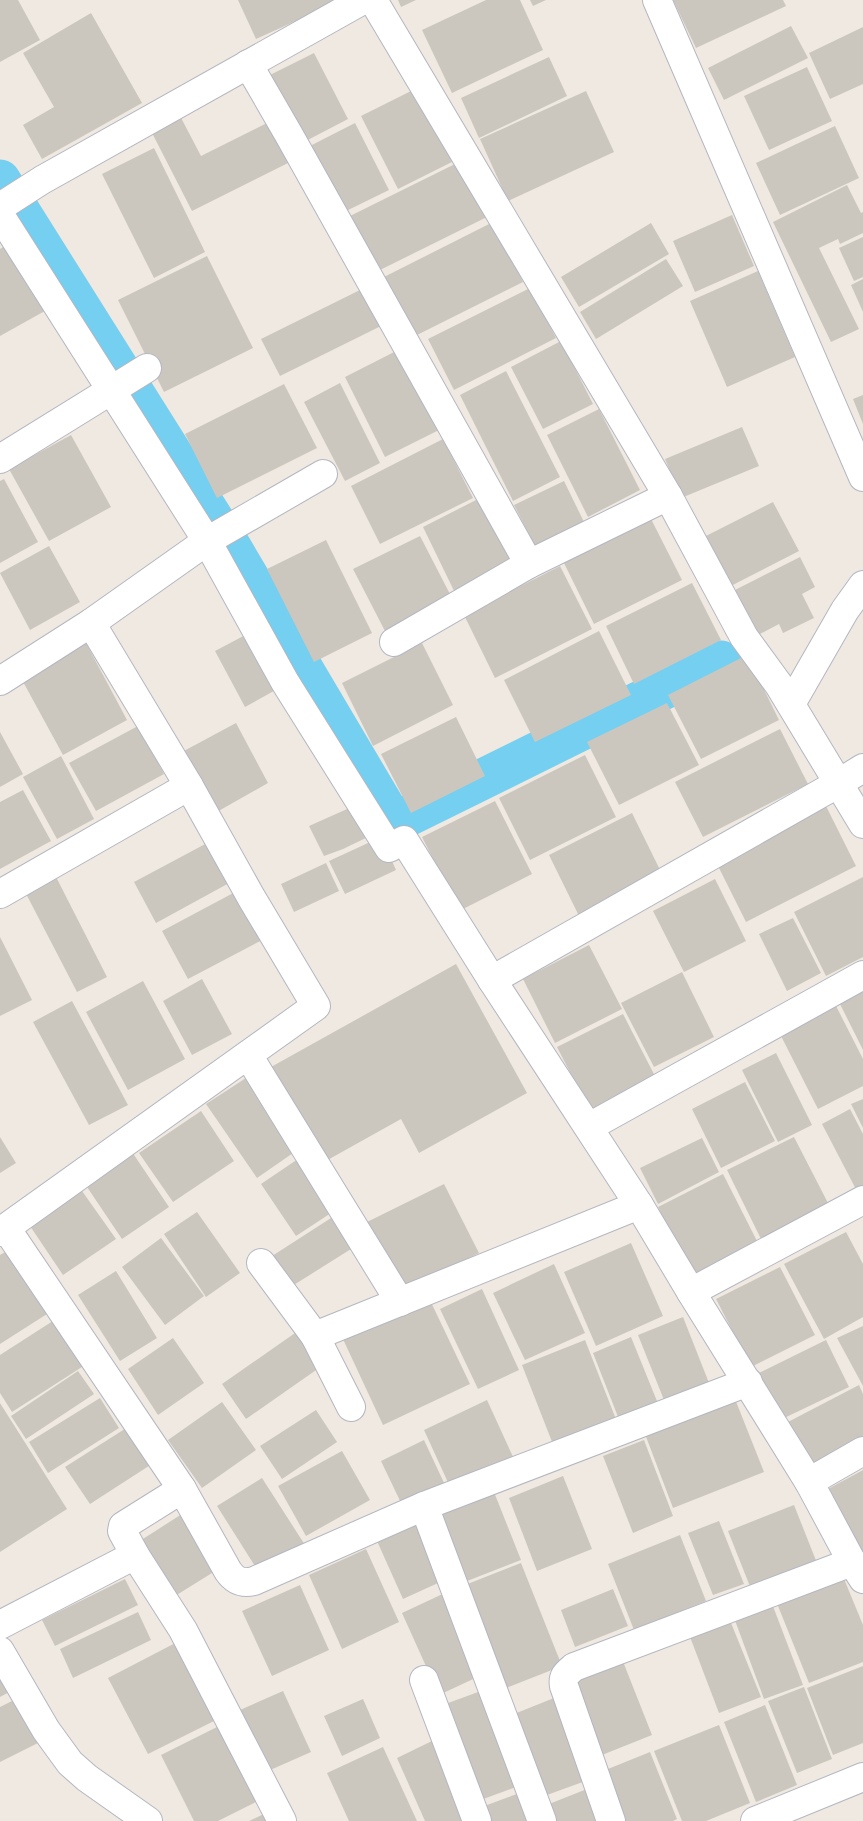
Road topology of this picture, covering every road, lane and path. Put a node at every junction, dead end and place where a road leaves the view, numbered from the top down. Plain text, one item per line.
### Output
1 (362, 0) edge
2 (373, 0) edge
3 (657, 0) edge
4 (248, 64) junction
5 (0, 207) edge
6 (0, 215) edge
7 (147, 368) dead end
8 (110, 390) junction
9 (0, 459) edge
10 (323, 474) dead end
11 (863, 477) edge
12 (668, 496) junction
13 (207, 540) junction
14 (529, 564) junction
15 (863, 585) edge
16 (91, 623) junction
17 (394, 642) dead end
18 (0, 681) edge
19 (791, 704) junction
20 (863, 768) edge
21 (839, 783) junction
22 (189, 786) junction
23 (863, 824) edge
24 (0, 894) edge
25 (863, 975) edge
26 (492, 980) junction
27 (248, 1055) junction
28 (589, 1127) junction
29 (863, 1200) edge
30 (639, 1205) junction
31 (3, 1230) edge
32 (261, 1263) dead end
33 (691, 1292) junction
34 (400, 1302) junction
35 (315, 1336) junction
36 (748, 1382) junction
37 (351, 1407) dead end
38 (863, 1451) edge
39 (809, 1482) junction
40 (182, 1489) junction
41 (424, 1506) junction
42 (135, 1555) junction
43 (858, 1570) edge
44 (0, 1625) edge
45 (0, 1651) edge
46 (424, 1680) dead end
47 (863, 1777) edge
48 (765, 1820) edge
49 (148, 1821) edge
50 (282, 1821) edge
51 (477, 1821) edge
52 (542, 1821) edge
53 (611, 1821) edge

1 - 4 street
2 - 12 street
3 - 11 street
4 - 5 street
4 - 14 street
6 - 8 street
7 - 8 street
8 - 9 street
8 - 13 street
10 - 13 street
12 - 14 street
12 - 19 street
13 - 16 street
13 - 26 street
14 - 17 street
15 - 19 street
16 - 18 street
16 - 22 street
19 - 21 street
20 - 21 street
21 - 23 street
21 - 26 street
22 - 24 street
22 - 27 street
25 - 28 street
26 - 28 street
27 - 31 street
27 - 34 street
28 - 30 street
29 - 33 street
30 - 33 street
30 - 34 street
31 - 40 street
32 - 35 street
33 - 36 street
34 - 35 street
35 - 37 street
36 - 39 street
36 - 41 street
38 - 39 street
39 - 43 street
40 - 41 street
40 - 42 street
41 - 52 street
42 - 44 street
42 - 50 street
43 - 53 street
45 - 49 street
46 - 51 street
47 - 48 street

